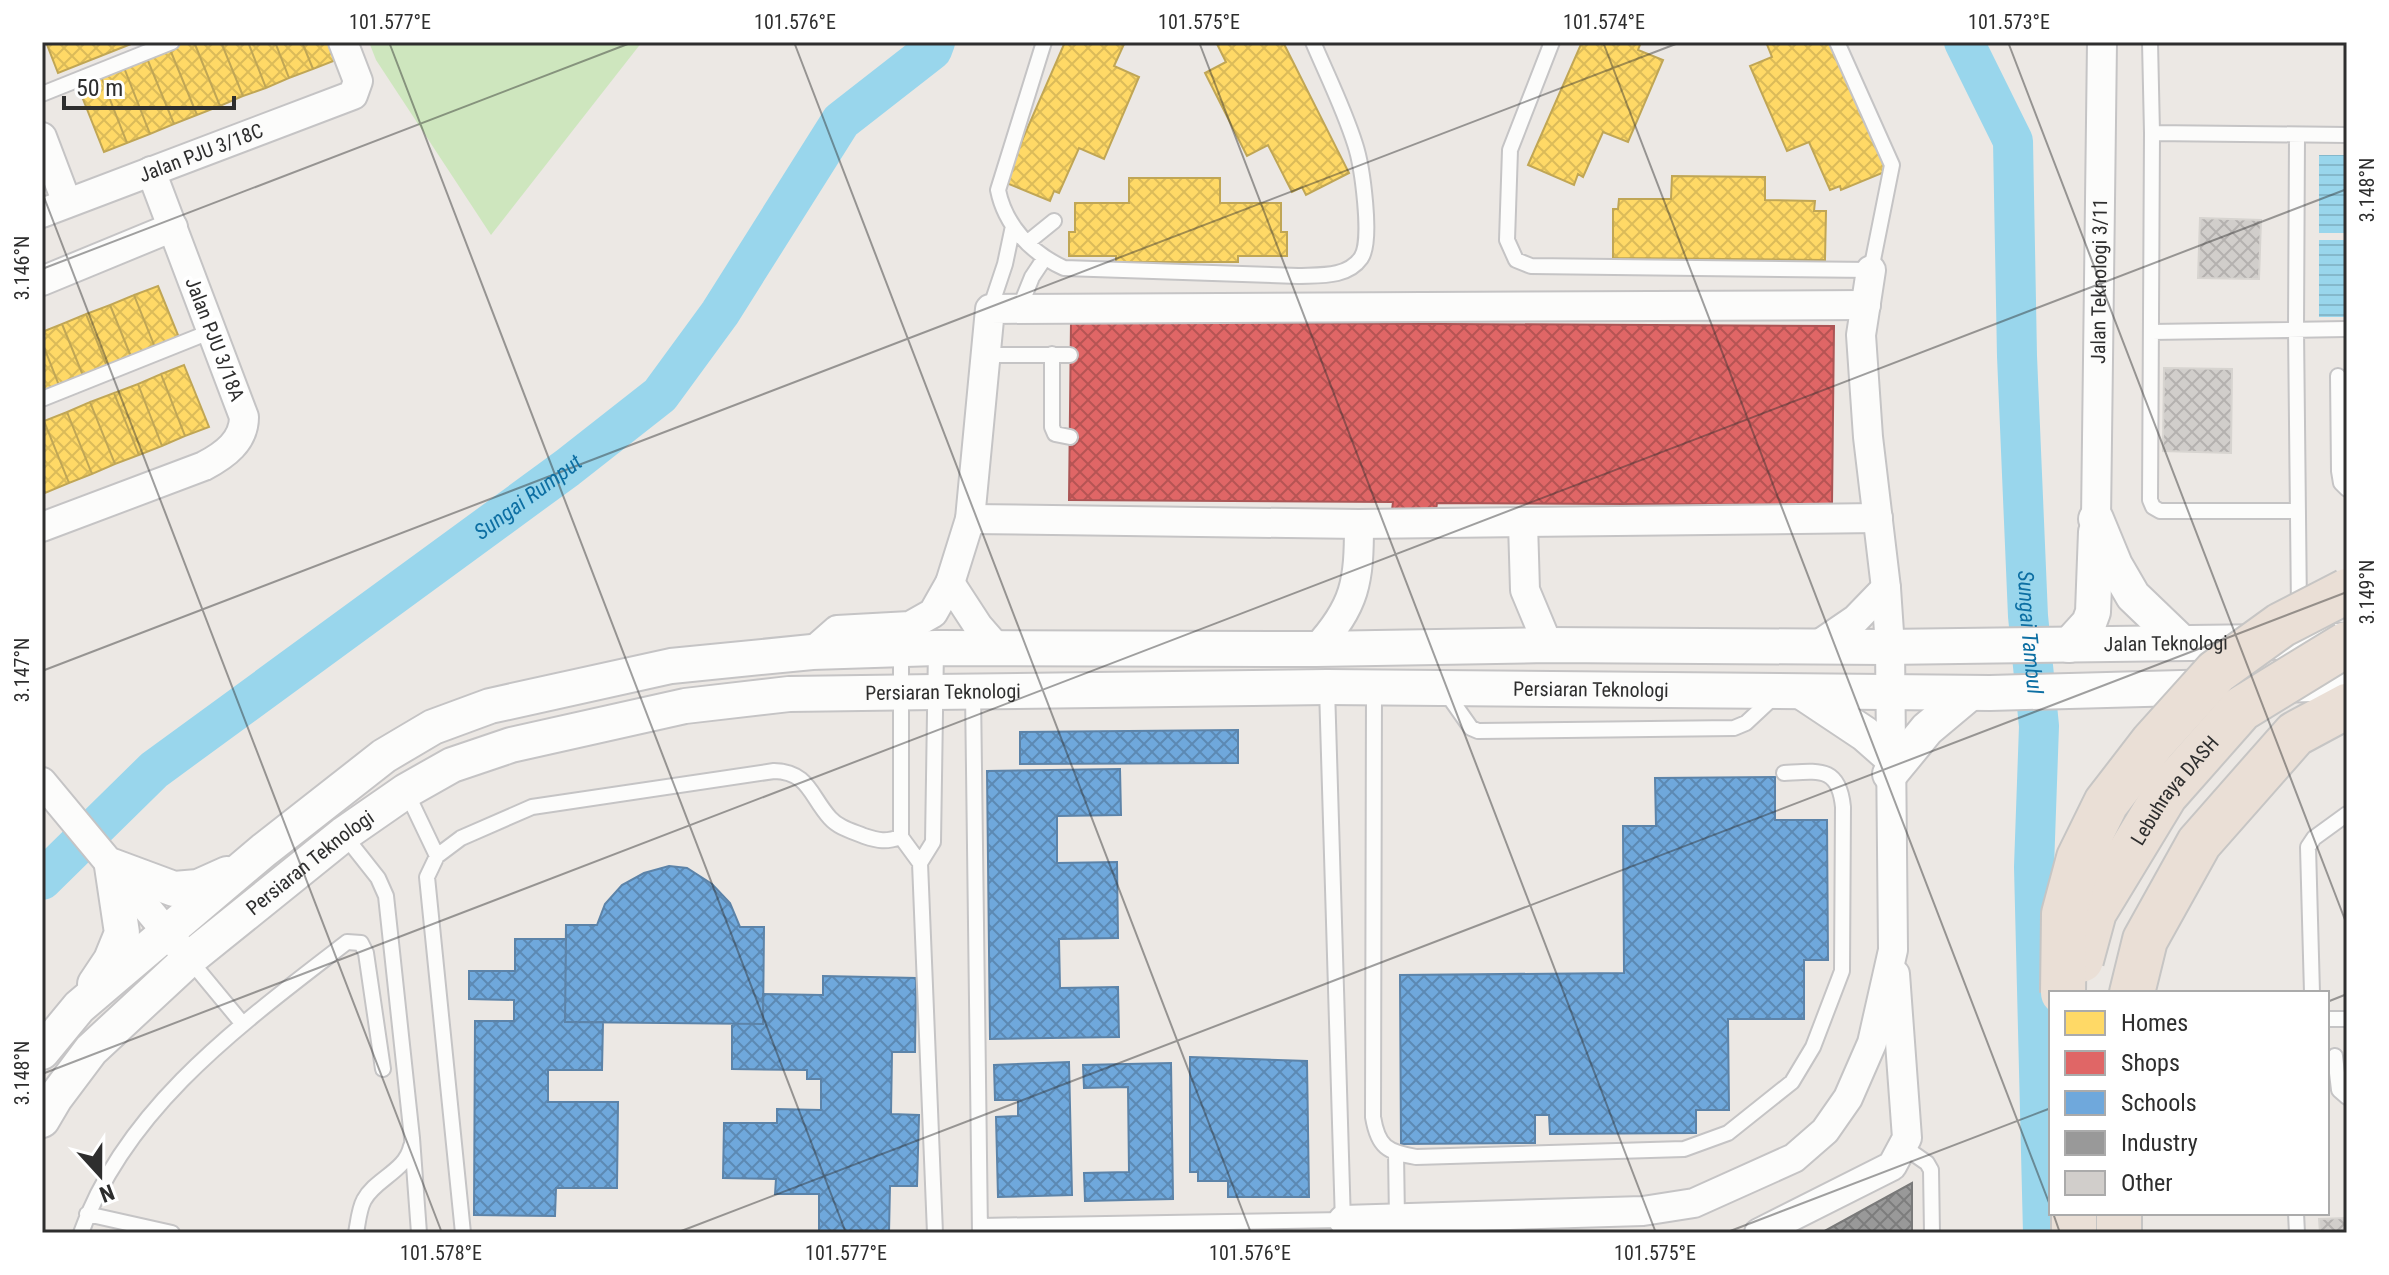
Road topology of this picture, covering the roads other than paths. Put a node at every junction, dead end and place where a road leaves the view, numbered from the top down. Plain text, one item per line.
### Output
1 (172, 42) edge
2 (343, 42) edge
3 (1044, 42) edge
4 (1313, 42) edge
5 (1552, 42) edge
6 (1837, 42) edge
7 (2102, 42) edge
8 (2150, 42) edge
9 (42, 94) edge
10 (2152, 133) junction
11 (2297, 135) junction
12 (2347, 135) edge
13 (42, 137) edge
14 (151, 171) junction
15 (54, 208) edge
16 (1054, 221) dead end
17 (1013, 226) junction
18 (173, 227) junction
19 (1028, 242) junction
20 (1044, 259) junction
21 (1871, 270) junction
22 (42, 281) edge
23 (1866, 305) junction
24 (990, 309) junction
25 (1019, 309) junction
26 (2296, 329) junction
27 (2347, 329) edge
28 (212, 331) junction
29 (2151, 332) junction
30 (1052, 354) junction
31 (985, 355) junction
32 (1070, 355) dead end
33 (2338, 376) dead end
34 (42, 399) edge
35 (2342, 400) edge
36 (1070, 437) dead end
37 (2347, 489) edge
38 (2297, 511) junction
39 (1878, 518) junction
40 (970, 519) junction
41 (2096, 519) junction
42 (1523, 523) junction
43 (1359, 524) junction
44 (42, 527) edge
45 (950, 583) junction
46 (1886, 588) junction
47 (2347, 591) edge
48 (2300, 642) junction
49 (2182, 643) junction
50 (2347, 643) edge
51 (1548, 645) junction
52 (2063, 645) junction
53 (1985, 646) joint
54 (1815, 647) junction
55 (1890, 647) junction
56 (936, 648) junction
57 (901, 649) junction
58 (998, 649) junction
59 (1316, 649) junction
60 (812, 652) junction
61 (2347, 683) edge
62 (1327, 687) junction
63 (1374, 688) junction
64 (935, 692) junction
65 (973, 692) junction
66 (1790, 692) junction
67 (901, 693) junction
68 (1891, 693) junction
69 (1980, 693) junction
70 (2347, 706) edge
71 (2347, 728) edge
72 (1890, 765) junction
73 (1784, 773) dead end
74 (42, 782) edge
75 (406, 791) junction
76 (2244, 792) junction
77 (2347, 814) edge
78 (344, 834) junction
79 (901, 837) junction
80 (264, 850) junction
81 (437, 856) junction
82 (107, 859) junction
83 (920, 863) junction
84 (167, 932) junction
85 (1893, 950) junction
86 (189, 959) junction
87 (2063, 991) edge
88 (2072, 991) edge
89 (2132, 991) edge
90 (2312, 991) edge
91 (79, 1007) junction
92 (242, 1023) junction
93 (42, 1052) edge
94 (2336, 1056) edge
95 (383, 1069) dead end
96 (2347, 1097) edge
97 (42, 1120) edge
98 (412, 1138) junction
99 (1904, 1147) junction
100 (1396, 1153) junction
101 (87, 1214) junction
102 (1397, 1219) junction
103 (1343, 1227) edge
104 (980, 1230) edge
105 (81, 1233) edge
106 (172, 1233) edge
107 (356, 1233) edge
108 (419, 1233) edge
109 (463, 1233) edge
110 (935, 1233) edge
111 (1759, 1233) edge
112 (1932, 1233) edge

1 - 9 lane
2 - 14 street, Jalan PJU 3/18C
3 - 17 lane
4 - 20 lane
5 - 21 lane
6 - 21 lane
7 - 41 street, Jalan Teknologi 3/11
8 - 10 lane
10 - 11 lane
10 - 29 lane
11 - 12 lane
11 - 26 lane
13 - 15 street
14 - 15 street, Jalan PJU 3/18C
14 - 18 street, Jalan PJU 3/18A
16 - 19 lane
17 - 19 lane
17 - 24 lane
18 - 22 street
18 - 28 street, Jalan PJU 3/18A
19 - 20 lane
20 - 25 lane
21 - 23 street
23 - 25 street
23 - 39 street
24 - 25 street
24 - 31 street
26 - 27 lane
26 - 29 lane
26 - 38 lane
28 - 34 lane
28 - 44 street, Jalan PJU 3/18A
29 - 38 lane
30 - 31 lane
30 - 32 lane
30 - 36 lane
31 - 40 street
33 - 35 lane
35 - 37 lane
38 - 48 lane
39 - 42 street
39 - 46 street
40 - 43 street
40 - 45 street
41 - 49 street
41 - 52 street
42 - 43 street
42 - 51 street
43 - 59 street
45 - 58 street
45 - 60 street
46 - 54 street
46 - 55 street
47 - 87 highway, bridge
48 - 49 street, Jalan Teknologi
48 - 50 street, Jalan Teknologi
49 - 52 street, Jalan Teknologi
50 - 88 highway, Lebuhraya DASH, bridge
51 - 54 street, Persiaran Teknologi
51 - 59 street, Persiaran Teknologi
52 - 53 street, Jalan Teknologi
53 - 55 street, Persiaran Teknologi
54 - 55 street, Persiaran Teknologi
55 - 68 street
56 - 57 street, Persiaran Teknologi
56 - 58 street, Persiaran Teknologi
56 - 64 lane
57 - 60 street, Persiaran Teknologi
57 - 67 lane
58 - 59 street, Persiaran Teknologi
60 - 80 street, Persiaran Teknologi
61 - 69 street
62 - 63 street, Persiaran Teknologi
62 - 65 street, Persiaran Teknologi
62 - 103 lane
63 - 66 street, Persiaran Teknologi
63 - 100 lane
64 - 65 street, Persiaran Teknologi
64 - 67 street, Persiaran Teknologi
64 - 83 lane
65 - 104 lane
66 - 68 street, Persiaran Teknologi
66 - 72 street
67 - 75 street, Persiaran Teknologi
67 - 79 lane
68 - 69 street, Persiaran Teknologi
68 - 72 street
69 - 72 street
70 - 76 highway
71 - 76 highway
72 - 85 street
73 - 100 lane
74 - 82 street
75 - 78 street, Persiaran Teknologi
75 - 81 lane
76 - 89 highway
77 - 90 lane
78 - 86 street, Persiaran Teknologi
78 - 98 lane
79 - 81 lane
79 - 83 lane
80 - 82 street
80 - 84 street, Persiaran Teknologi
81 - 109 lane
82 - 84 street
82 - 91 street
83 - 110 lane
84 - 86 street
84 - 91 street, Persiaran Teknologi
85 - 99 street
85 - 102 street
86 - 92 lane
86 - 97 street, Persiaran Teknologi
91 - 93 street, Persiaran Teknologi
92 - 95 lane
92 - 101 lane
94 - 96 lane
98 - 107 lane
98 - 108 lane
99 - 111 street
99 - 112 lane
100 - 102 lane
101 - 105 lane
101 - 106 lane
102 - 103 street
103 - 104 lane

